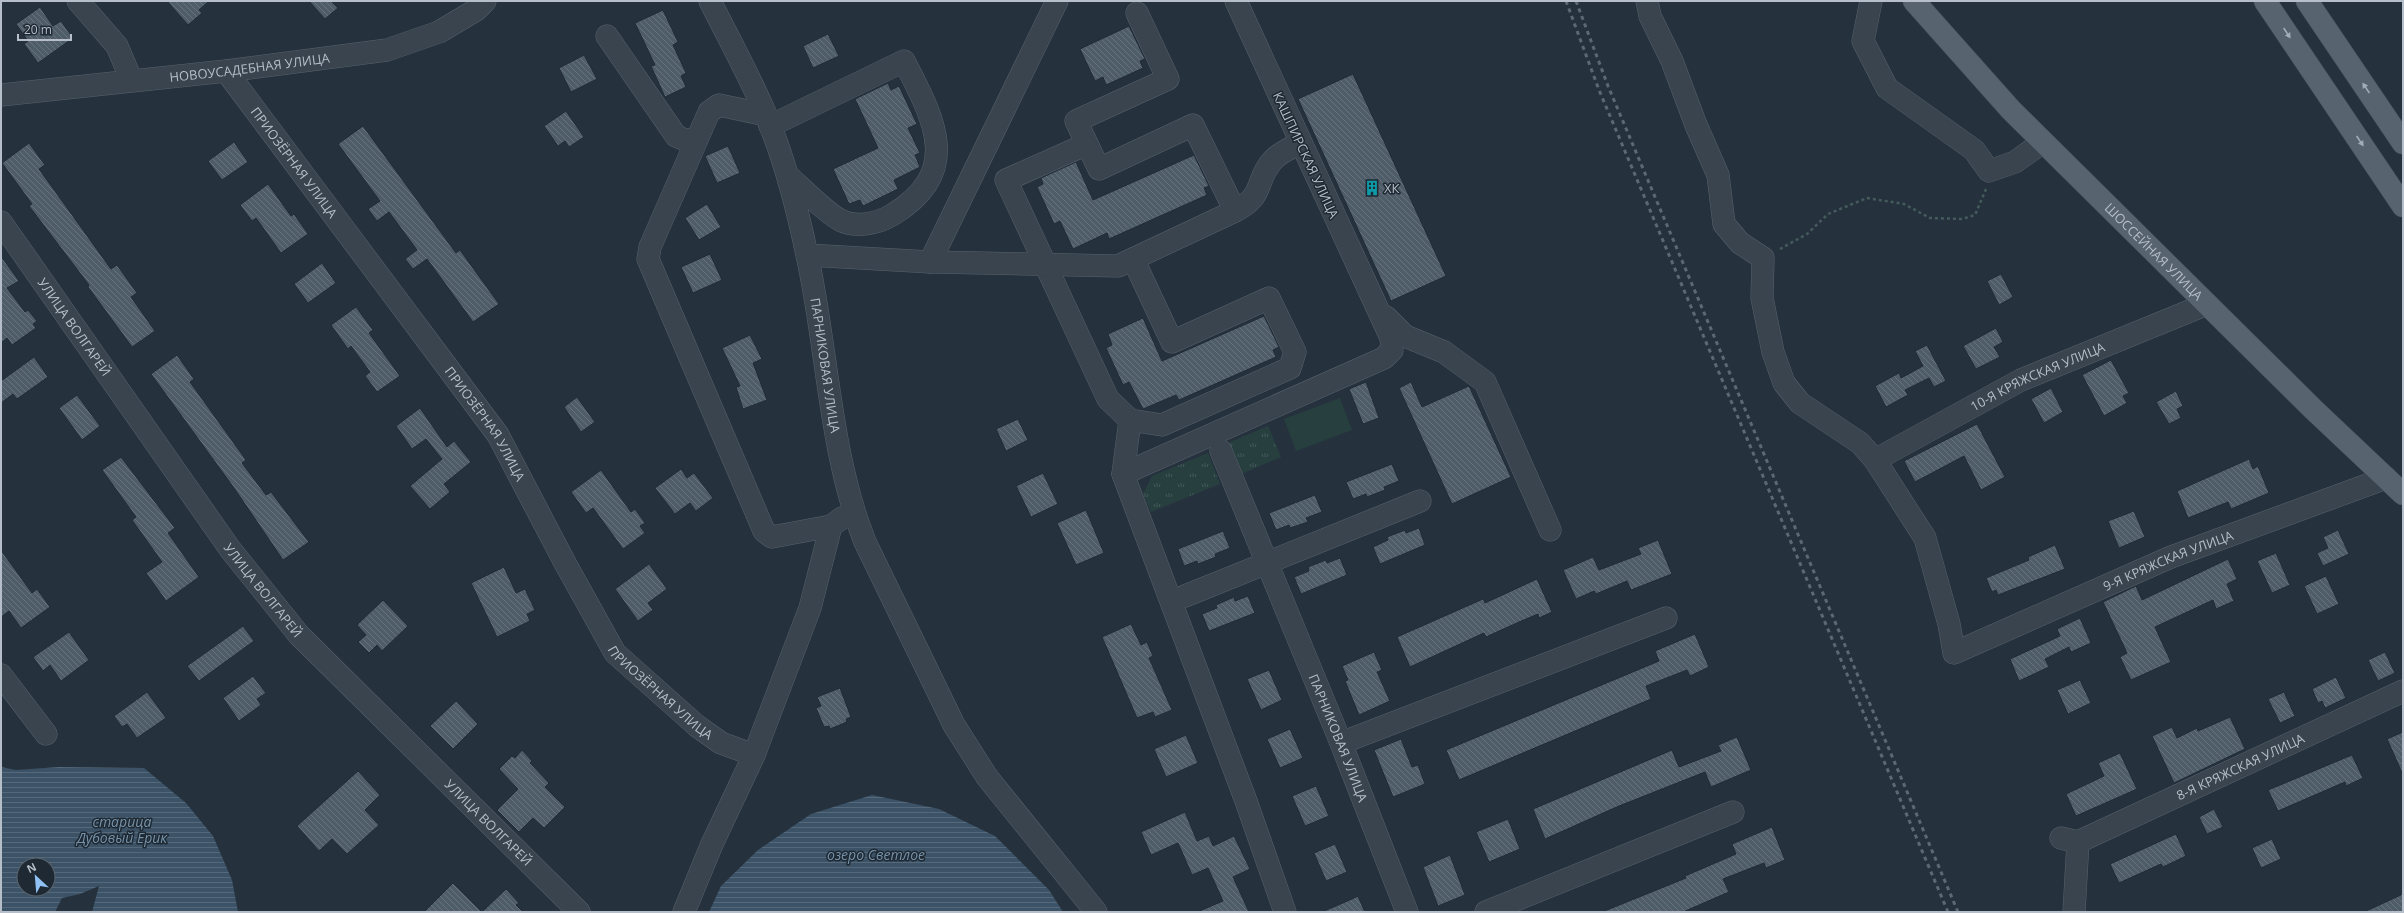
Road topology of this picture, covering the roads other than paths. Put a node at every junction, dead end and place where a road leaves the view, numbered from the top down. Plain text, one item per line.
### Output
1 (78, 1) edge
2 (485, 1) edge
3 (710, 1) edge
4 (1057, 1) edge
5 (1236, 1) edge
6 (1647, 1) edge
7 (1871, 1) edge
8 (1914, 1) edge
9 (2265, 1) edge
10 (2307, 1) edge
11 (1137, 13) dead end
12 (607, 36) dead end
13 (226, 71) junction
14 (131, 79) junction
15 (1, 95) edge
16 (768, 120) junction
17 (697, 139) junction
18 (2043, 142) junction
19 (1300, 143) junction
20 (2403, 143) edge
21 (1087, 144) junction
22 (788, 176) junction
23 (2403, 206) edge
24 (1235, 211) junction
25 (1, 222) edge
26 (808, 256) junction
27 (1132, 259) junction
28 (930, 262) junction
29 (1046, 264) junction
30 (2207, 304) junction
31 (1378, 309) junction
32 (1130, 420) junction
33 (1221, 451) dead end
34 (1875, 460) junction
35 (1123, 474) junction
36 (2386, 478) junction
37 (2403, 494) edge
38 (1420, 501) dead end
39 (853, 511) junction
40 (831, 526) junction
41 (1550, 530) dead end
42 (1267, 564) junction
43 (1185, 596) dead end
44 (1666, 618) dead end
45 (1, 675) edge
46 (2403, 691) edge
47 (46, 734) dead end
48 (1341, 743) junction
49 (754, 755) junction
50 (1733, 812) dead end
51 (579, 912) edge
52 (684, 912) edge
53 (1096, 912) edge
54 (1285, 912) edge
55 (1407, 912) edge
56 (1486, 912) edge
57 (2074, 912) edge

1 - 14 street
2 - 13 street, НОВОУСАДЕБНАЯ УЛИЦА
3 - 16 street, ПАРНИКОВАЯ УЛИЦА
4 - 28 street
5 - 19 street, КАШПИРСКАЯ УЛИЦА
6 - 34 street
7 - 18 street
8 - 18 main road, ШОССЕЙНАЯ УЛИЦА
9 -> 23 main road
20 -> 10 main road
11 - 21 street
12 - 17 street
13 - 14 street, НОВОУСАДЕБНАЯ УЛИЦА
13 - 49 street, ПРИОЗЁРНАЯ УЛИЦА
14 - 15 street, НОВОУСАДЕБНАЯ УЛИЦА
16 - 17 street
16 - 22 street, ПАРНИКОВАЯ УЛИЦА
16 - 22 street
17 - 40 street
18 - 30 main road, ШОССЕЙНАЯ УЛИЦА
19 - 24 street
19 - 31 street, КАШПИРСКАЯ УЛИЦА
21 - 24 street
21 - 29 street
22 - 26 street, ПАРНИКОВАЯ УЛИЦА
24 - 27 street
25 - 51 street, УЛИЦА ВОЛГАРЕЙ
26 - 28 street
26 - 39 street, ПАРНИКОВАЯ УЛИЦА
27 - 29 street
27 - 32 street
28 - 29 street
29 - 32 street
30 - 34 street, 10-Я КРЯЖСКАЯ УЛИЦА
30 - 36 main road, ШОССЕЙНАЯ УЛИЦА
31 - 35 street, КАШПИРСКАЯ УЛИЦА
31 - 41 street
32 - 35 street
33 - 42 street, ПАРНИКОВАЯ УЛИЦА
34 - 36 street, 9-Я КРЯЖСКАЯ УЛИЦА
35 - 54 street
36 - 37 main road, ШОССЕЙНАЯ УЛИЦА
38 - 42 street
39 - 40 street
39 - 53 street, ПАРНИКОВАЯ УЛИЦА
40 - 49 street
42 - 43 street
42 - 48 street, ПАРНИКОВАЯ УЛИЦА
44 - 48 street
45 - 47 street
46 - 57 street, 8-Я КРЯЖСКАЯ УЛИЦА
48 - 55 street, ПАРНИКОВАЯ УЛИЦА
49 - 52 street
50 - 56 street

